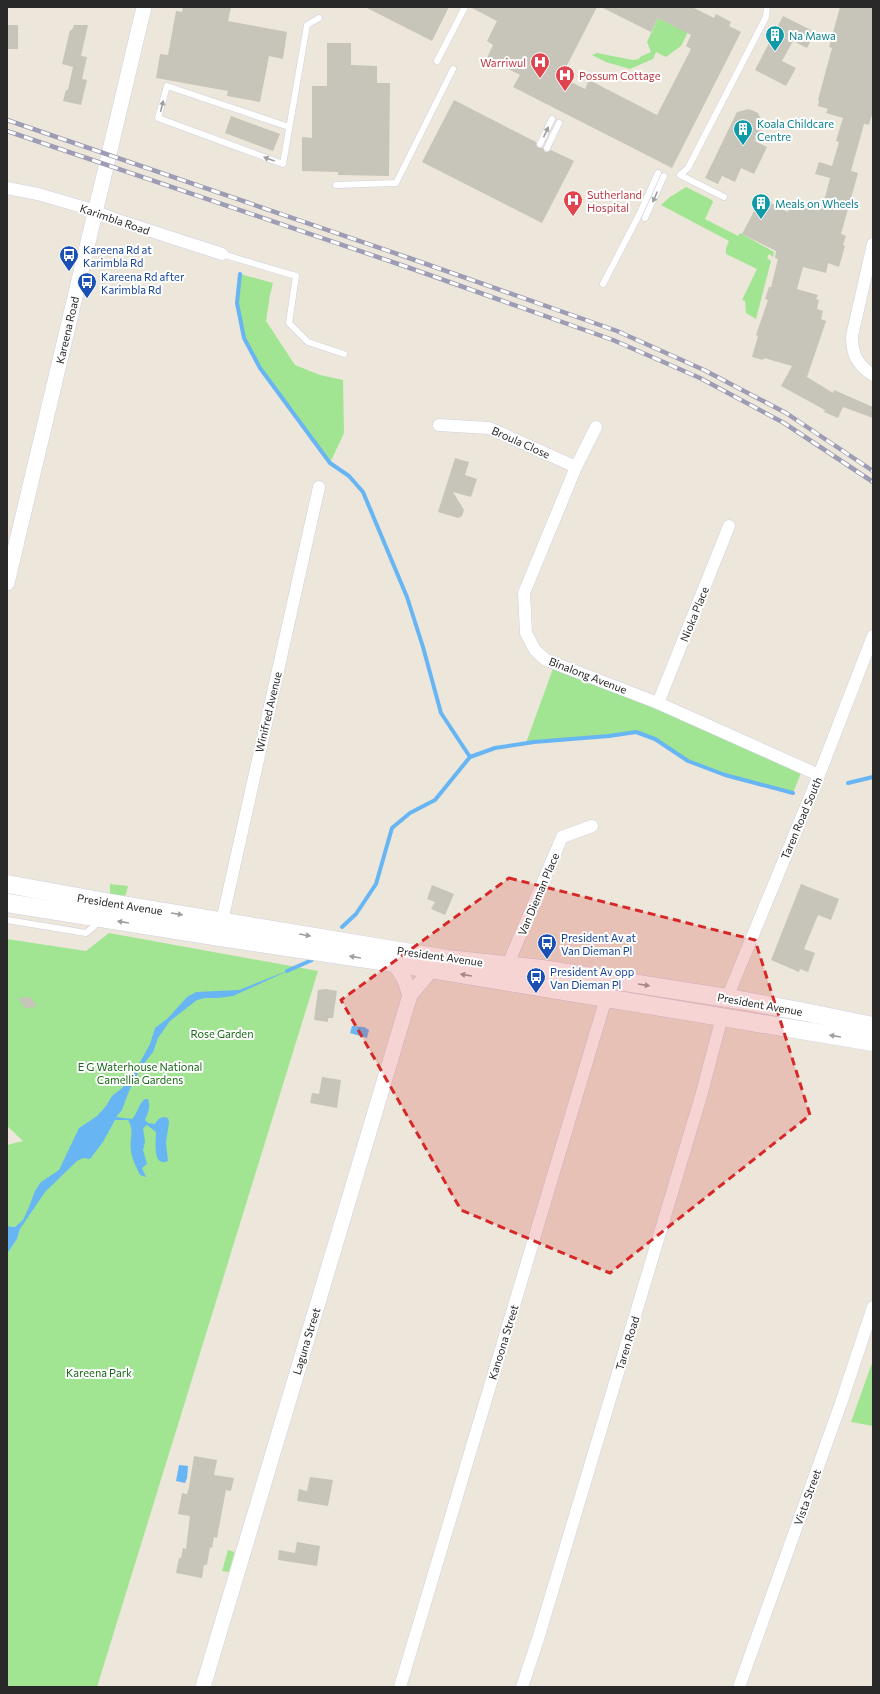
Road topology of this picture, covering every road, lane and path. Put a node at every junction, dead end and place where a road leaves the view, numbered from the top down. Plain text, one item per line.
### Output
1 (144, 7) edge
2 (465, 7) edge
3 (767, 7) edge
4 (319, 18) dead end
5 (437, 61) dead end
6 (453, 69) dead end
7 (552, 119) dead end
8 (559, 123) dead end
9 (289, 127) junction
10 (540, 144) dead end
11 (547, 148) dead end
12 (661, 174) dead end
13 (336, 185) dead end
14 (7, 188) edge
15 (724, 197) dead end
16 (95, 211) junction
17 (873, 244) edge
18 (222, 254) joint
19 (603, 284) dead end
20 (344, 354) dead end
21 (873, 375) edge
22 (439, 425) dead end
23 (596, 427) dead end
24 (576, 467) junction
25 (319, 487) dead end
26 (729, 526) dead end
27 (7, 583) edge
28 (873, 636) edge
29 (658, 702) junction
30 (819, 775) junction
31 (592, 826) dead end
32 (7, 884) edge
33 (7, 903) edge
34 (103, 919) junction
35 (7, 920) edge
36 (221, 929) junction
37 (394, 963) junction
38 (432, 969) junction
39 (506, 973) junction
40 (410, 995) junction
41 (606, 998) junction
42 (727, 998) junction
43 (722, 1017) junction
44 (873, 1026) edge
45 (873, 1042) edge
46 (873, 1307) edge
47 (202, 1687) edge
48 (400, 1687) edge
49 (522, 1687) edge
50 (739, 1687) edge

1 - 16 street, Kareena Road
2 - 5 lane
3 - 15 lane
4 - 9 lane
6 - 13 lane
10 -> 7 lane
8 - 11 lane
9 -> 9 lane
12 - 19 lane
14 - 16 street, Karimbla Road
16 - 18 street, Karimbla Road
16 - 27 street, Kareena Road
17 - 21 street
18 - 20 lane
22 - 24 street, Broula Close
23 - 24 street, Binalong Avenue
24 - 29 street, Binalong Avenue
25 - 36 street, Winifred Avenue
26 - 29 street, Nioka Place
28 - 30 street, Taren Road South
29 - 30 street, Binalong Avenue
30 - 42 street, Taren Road South
31 - 39 street, Van Dieman Place
32 -> 36 main road, President Avenue
33 - 34 main road, President Avenue
34 - 35 lane
36 -> 34 main road, President Avenue
37 -> 36 main road, President Avenue
36 -> 39 main road, President Avenue
37 - 38 main road, President Avenue
37 - 40 street
39 -> 38 main road, President Avenue
38 - 40 street, Laguna Street
39 - 41 main road, President Avenue
39 -> 42 main road, President Avenue
40 - 47 street, Laguna Street
41 - 43 main road, President Avenue
41 - 48 street, Kanoona Street
42 - 43 main road, Taren Road
42 - 44 main road, President Avenue
45 -> 43 main road, President Avenue
43 - 49 street, Taren Road
46 - 50 street, Vista Street

